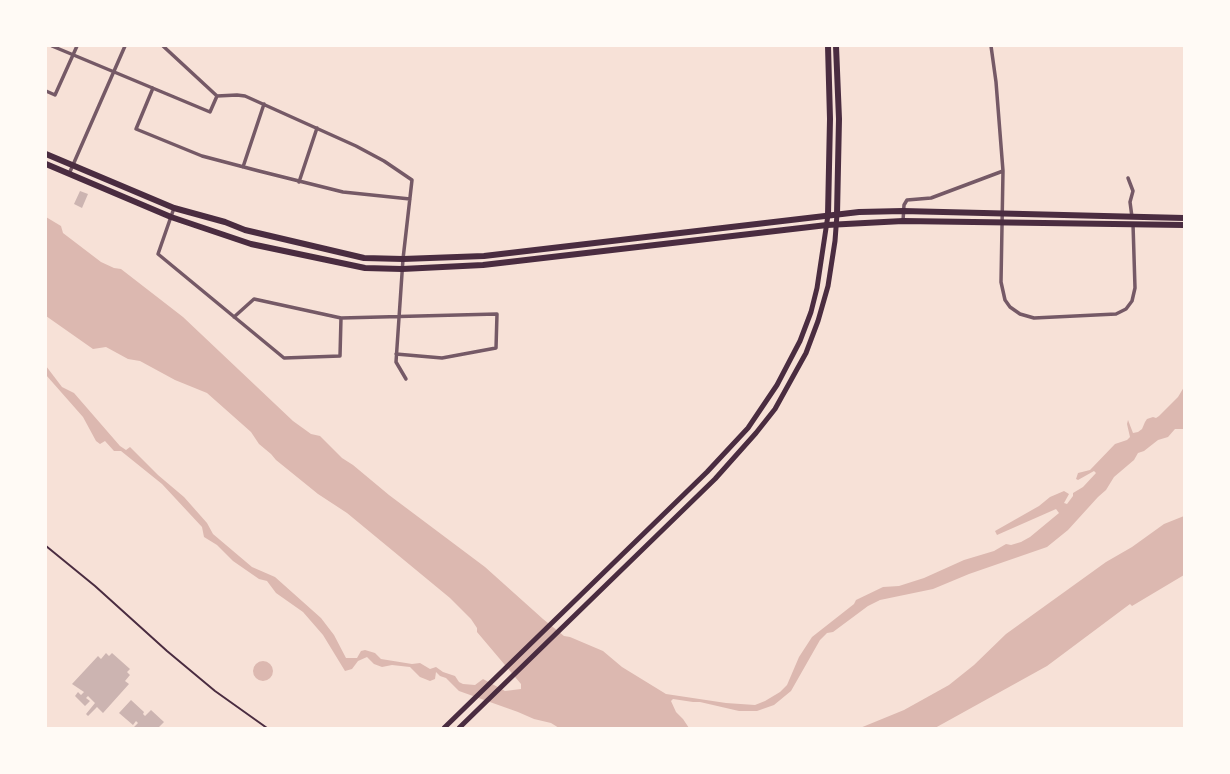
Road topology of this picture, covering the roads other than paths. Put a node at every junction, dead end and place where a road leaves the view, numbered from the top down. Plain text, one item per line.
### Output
1 (52, 46) edge
2 (77, 46) edge
3 (125, 46) edge
4 (163, 46) edge
5 (828, 46) edge
6 (836, 46) edge
7 (991, 46) edge
8 (73, 54) junction
9 (114, 71) junction
10 (153, 88) junction
11 (46, 91) edge
12 (217, 96) junction
13 (264, 104) junction
14 (317, 128) junction
15 (46, 154) edge
16 (46, 164) edge
17 (73, 166) junction
18 (243, 167) junction
19 (1003, 171) junction
20 (69, 174) junction
21 (1128, 178) dead end
22 (299, 181) junction
23 (410, 200) junction
24 (174, 208) junction
25 (903, 211) junction
26 (837, 214) junction
27 (828, 215) junction
28 (171, 217) junction
29 (1185, 218) edge
30 (1133, 220) junction
31 (903, 221) junction
32 (827, 225) junction
33 (836, 225) junction
34 (1185, 225) edge
35 (403, 259) junction
36 (402, 269) junction
37 (399, 316) junction
38 (234, 317) junction
39 (341, 318) junction
40 (396, 354) junction
41 (406, 379) dead end
42 (444, 729) edge
43 (459, 729) edge

1 - 8 street
2 - 8 street
3 - 9 street
4 - 12 street
5 - 27 highway
6 - 26 highway
7 - 19 street
8 - 9 street
8 - 11 street
9 - 10 street
9 - 17 street
10 - 12 street
10 - 18 street
12 - 13 street
13 - 14 street
13 - 18 street
14 - 22 street
14 - 23 street
15 - 17 highway
16 - 20 highway
17 - 20 street
17 - 24 highway
18 - 22 street
19 - 25 street
19 - 30 street
20 - 28 highway
21 - 30 street
22 - 23 street
23 - 35 street
24 - 28 street
24 - 35 highway
25 - 26 highway
25 - 30 highway
25 - 31 street
26 - 27 highway
26 - 33 main road
27 - 32 main road
27 - 35 highway
28 - 36 highway
28 - 38 street
29 - 30 highway
30 - 31 highway
30 - 34 highway
31 - 33 highway
32 - 33 highway
32 - 36 highway
32 - 42 main road
33 - 43 main road
35 - 36 street
36 - 37 street
37 - 39 street
37 - 40 street
37 - 40 street
38 - 39 street
38 - 39 street
40 - 41 street

